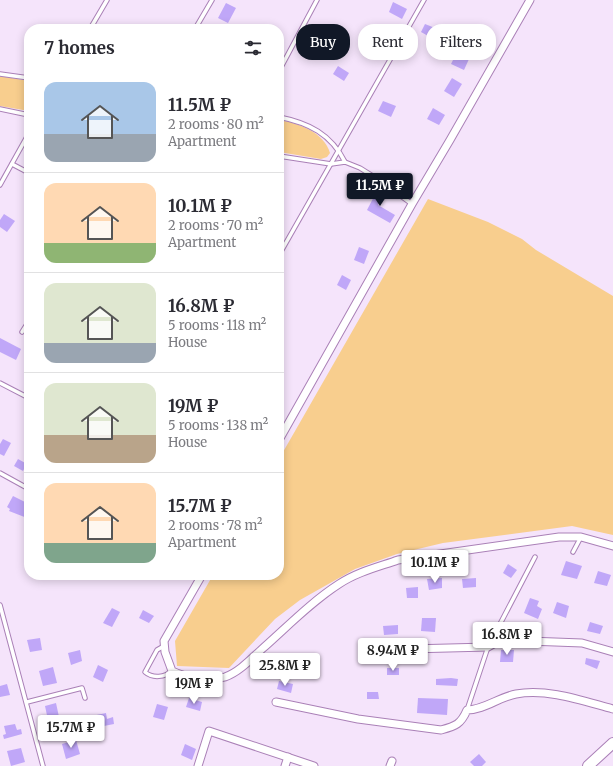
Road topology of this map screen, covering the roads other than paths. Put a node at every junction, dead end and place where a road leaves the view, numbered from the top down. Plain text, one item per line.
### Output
1 (107, 0) edge
2 (212, 0) edge
3 (317, 0) edge
4 (424, 0) edge
5 (530, 0) edge
6 (93, 24) edge
7 (198, 24) edge
8 (284, 62) edge
9 (0, 74) edge
10 (24, 77) edge
11 (0, 109) edge
12 (24, 114) edge
13 (284, 118) edge
14 (24, 142) edge
15 (338, 148) junction
16 (284, 157) edge
17 (345, 162) junction
18 (12, 164) junction
19 (332, 164) junction
20 (24, 170) edge
21 (0, 185) edge
22 (412, 204) junction
23 (284, 246) edge
24 (24, 329) edge
25 (22, 332) dead end
26 (0, 382) edge
27 (24, 395) edge
28 (284, 431) edge
29 (0, 473) edge
30 (24, 486) edge
31 (581, 537) junction
32 (613, 546) edge
33 (573, 552) dead end
34 (535, 557) dead end
35 (196, 580) edge
36 (0, 605) edge
37 (164, 646) junction
38 (488, 647) junction
39 (409, 649) dead end
40 (613, 652) edge
41 (172, 670) junction
42 (85, 698) dead end
43 (27, 702) junction
44 (276, 702) dead end
45 (613, 709) edge
46 (467, 710) junction
47 (613, 743) edge
48 (288, 757) junction
49 (43, 766) edge
50 (198, 766) edge
51 (285, 766) edge
52 (314, 766) edge
53 (588, 766) edge

1 - 6 lane
2 - 7 lane
3 - 8 lane
4 - 15 lane
5 - 22 street
9 - 10 lane
11 - 12 lane
13 - 15 lane
14 - 18 lane
15 - 17 lane
15 - 19 lane
16 - 19 lane
17 - 19 lane
17 - 22 lane
18 - 20 lane
18 - 21 lane
19 - 23 lane
22 - 28 street
24 - 25 lane
26 - 27 lane
29 - 30 lane
31 - 32 street
31 - 33 lane
31 - 41 street
34 - 38 lane
35 - 37 street
36 - 43 lane
37 - 41 street
37 - 41 lane
38 - 39 street
38 - 40 street
38 - 46 lane
42 - 43 lane
43 - 49 lane
44 - 46 street
45 - 46 street
47 - 53 main road
48 - 50 street
48 - 51 street
48 - 52 street

